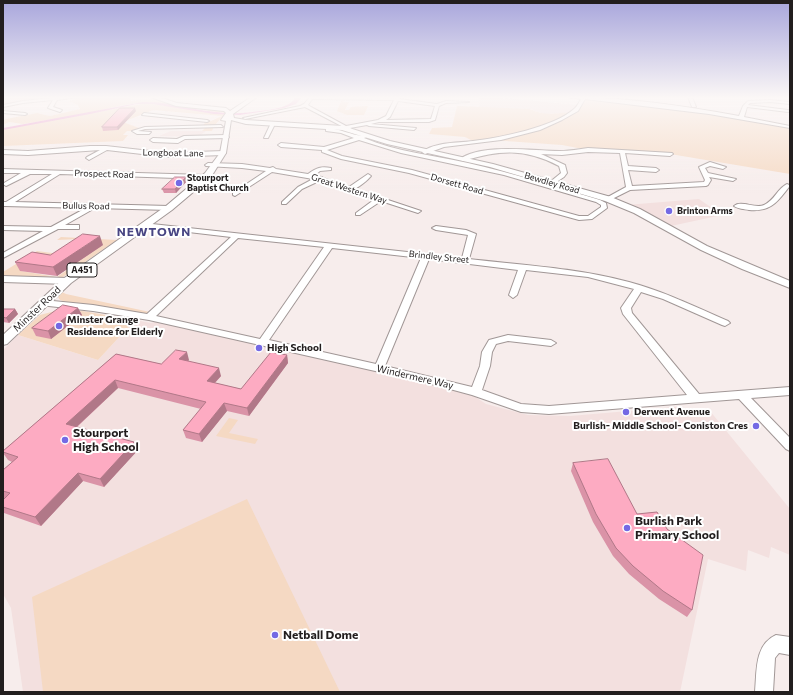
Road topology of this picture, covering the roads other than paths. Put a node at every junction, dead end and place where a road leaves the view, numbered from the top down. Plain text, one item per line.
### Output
1 (140, 129) edge
2 (222, 129) edge
3 (270, 129) edge
4 (334, 129) edge
5 (352, 129) edge
6 (404, 129) edge
7 (529, 129) edge
8 (410, 130) dead end
9 (150, 133) dead end
10 (367, 136) junction
11 (165, 137) dead end
12 (266, 137) dead end
13 (223, 138) junction
14 (358, 138) junction
15 (281, 145) dead end
16 (106, 148) junction
17 (324, 150) junction
18 (407, 150) junction
19 (3, 152) edge
20 (426, 152) junction
21 (527, 152) junction
22 (622, 152) junction
23 (215, 153) junction
24 (223, 153) junction
25 (562, 153) junction
26 (670, 154) dead end
27 (82, 158) dead end
28 (463, 159) junction
29 (208, 165) junction
30 (216, 165) junction
31 (562, 165) junction
32 (723, 167) dead end
33 (626, 168) junction
34 (273, 169) junction
35 (329, 169) dead end
36 (656, 170) dead end
37 (3, 171) edge
38 (28, 172) junction
39 (58, 173) junction
40 (705, 174) junction
41 (309, 176) junction
42 (368, 176) dead end
43 (202, 177) junction
44 (320, 178) junction
45 (733, 179) dead end
46 (536, 180) junction
47 (552, 183) junction
48 (6, 184) dead end
49 (351, 188) junction
50 (629, 188) junction
51 (787, 189) edge
52 (235, 194) dead end
53 (380, 199) junction
54 (608, 199) junction
55 (299, 201) dead end
56 (5, 204) edge
57 (95, 206) junction
58 (737, 206) dead end
59 (168, 208) junction
60 (418, 211) dead end
61 (358, 214) dead end
62 (590, 218) joint
63 (146, 225) junction
64 (76, 227) dead end
65 (3, 228) edge
66 (54, 228) junction
67 (436, 228) dead end
68 (237, 235) junction
69 (330, 245) junction
70 (3, 256) edge
71 (426, 256) junction
72 (464, 260) junction
73 (523, 267) junction
74 (3, 279) edge
75 (67, 281) junction
76 (790, 285) edge
77 (639, 288) junction
78 (513, 295) dead end
79 (42, 303) junction
80 (149, 317) junction
81 (725, 323) dead end
82 (3, 341) edge
83 (263, 342) junction
84 (551, 343) dead end
85 (379, 368) junction
86 (790, 391) edge
87 (476, 392) junction
88 (742, 395) junction
89 (695, 397) junction
90 (790, 446) edge
91 (783, 645) edge
92 (764, 692) edge

1 - 9 street
2 - 13 main road, Minster Road / A451
3 - 12 street
4 - 14 street, Bewdley Road
5 - 10 main road, Bewdley Road
6 - 8 street
7 - 20 street
10 - 14 street, Dorsett Road
10 - 18 main road, Bewdley Road
11 - 13 street
13 - 23 main road, Minster Road / A451
13 - 24 main road, Minster Road / A451
14 - 17 street, Dorsett Road
14 - 18 street, Bewdley Road
15 - 17 street, Dorsett Road
16 - 19 street, Longboat Lane
16 - 23 street, Longboat Lane
16 - 27 street
17 - 62 street, Dorsett Road
18 - 20 main road, Bewdley Road
18 - 46 street, Bewdley Road
20 - 28 main road, Bewdley Road
21 - 25 street
21 - 28 street
21 - 31 street
22 - 25 street
22 - 26 street
22 - 33 street
23 - 24 street, Longboat Lane
23 - 29 main road, Minster Road / A451
24 - 30 main road, Minster Road / A451
25 - 31 street
28 - 46 main road, Bewdley Road
29 - 30 street, Great Western Way
29 - 43 main road, Minster Road / A451
30 - 34 street, Great Western Way
30 - 43 main road, Minster Road / A451
31 - 47 street
32 - 40 street
33 - 36 street
33 - 50 street
34 - 41 street, Great Western Way
34 - 52 street
35 - 41 street
37 - 38 street, Prospect Road
38 - 39 street, Prospect Road
38 - 48 street
39 - 43 street, Prospect Road
39 - 56 street
40 - 45 street
40 - 50 street
41 - 44 street, Great Western Way
42 - 49 street
43 - 59 main road, Minster Road / A451
44 - 49 street, Great Western Way
44 - 55 street
46 - 47 main road, Bewdley Road
46 - 62 street, Bewdley Road
47 - 54 main road, Bewdley Road
49 - 53 street, Great Western Way
50 - 54 street
51 - 58 street
53 - 60 street, Great Western Way
53 - 61 street
54 - 76 main road, Bewdley Road
56 - 57 street, Bullus Road
57 - 59 street, Bullus Road
57 - 66 street
59 - 63 main road, Minster Road / A451
63 - 68 street, Brindley Street
63 - 75 main road, Minster Road / A451
64 - 66 street
65 - 66 street
66 - 70 street
67 - 72 street
68 - 69 street, Brindley Street
68 - 80 street
69 - 71 street, Brindley Street
69 - 83 street
71 - 72 street, Brindley Street
71 - 85 street
72 - 73 street, Brindley Street
73 - 77 street, Brindley Street
73 - 78 street
74 - 75 street
75 - 79 main road, Minster Road / A451
77 - 81 street, Brindley Street
77 - 89 street
79 - 80 street, Windermere Way
79 - 82 main road, Minster Road / A451
80 - 83 street, Windermere Way
83 - 85 street, Windermere Way
84 - 87 street
85 - 87 street, Windermere Way
86 - 88 street, Windermere Way
87 - 89 street, Windermere Way
88 - 89 street, Windermere Way
88 - 90 street
91 - 92 street

